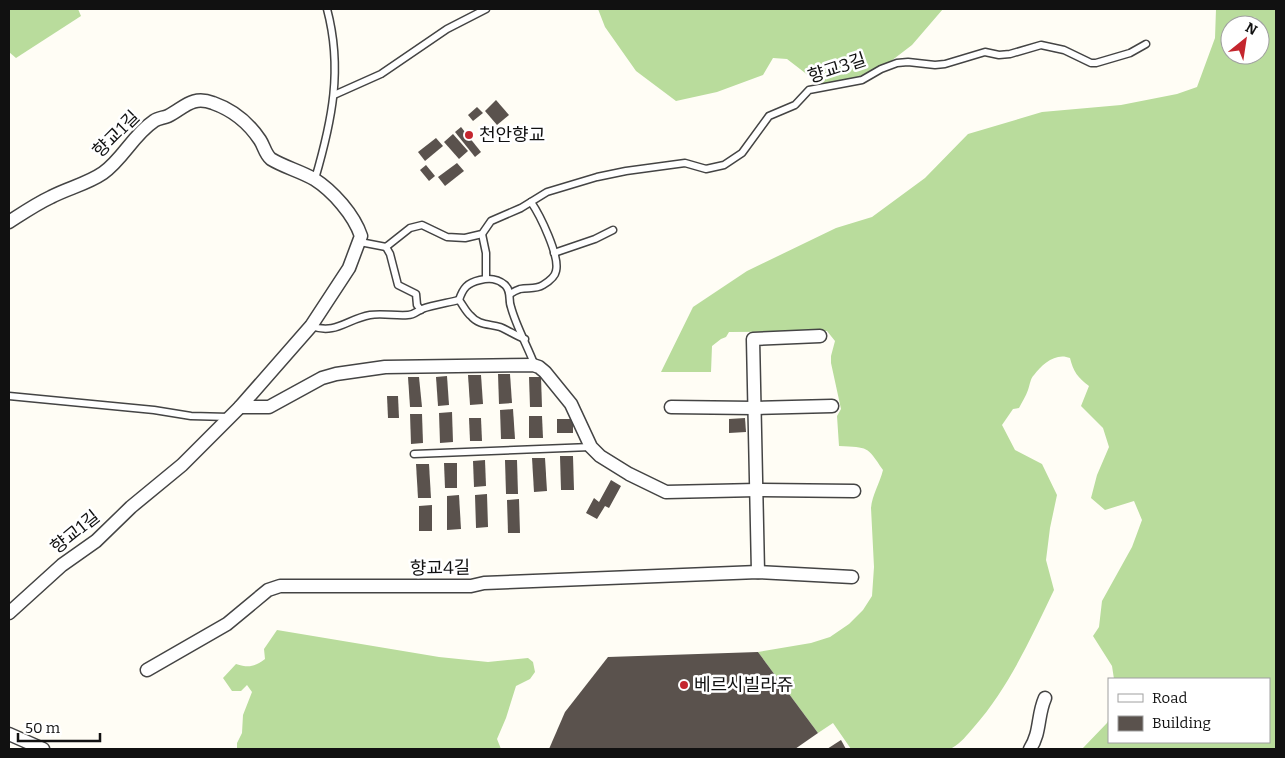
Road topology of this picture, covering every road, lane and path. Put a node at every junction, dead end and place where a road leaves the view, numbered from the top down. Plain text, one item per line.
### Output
1 (327, 9) edge
2 (486, 9) edge
3 (1146, 44) dead end
4 (334, 95) junction
5 (315, 179) junction
6 (531, 202) junction
7 (9, 222) edge
8 (613, 230) dead end
9 (482, 234) junction
10 (360, 242) junction
11 (386, 247) junction
12 (554, 253) junction
13 (486, 278) junction
14 (510, 294) junction
15 (459, 300) junction
16 (421, 310) junction
17 (311, 326) junction
18 (820, 336) dead end
19 (525, 339) junction
20 (535, 366) junction
21 (9, 396) edge
22 (832, 406) dead end
23 (240, 407) junction
24 (671, 407) dead end
25 (754, 408) junction
26 (229, 417) junction
27 (592, 447) junction
28 (414, 454) dead end
29 (757, 490) junction
30 (854, 491) dead end
31 (758, 572) junction
32 (852, 577) dead end
33 (9, 613) edge
34 (147, 670) dead end
35 (1045, 698) dead end
36 (9, 734) edge
37 (43, 749) edge
38 (1030, 749) edge

1 - 4 lane
2 - 4 lane
3 - 6 lane, 향교3길
4 - 5 lane
5 - 7 street, 향교1길
5 - 10 street, 향교1길
6 - 9 lane, 향교3길
6 - 12 lane
8 - 12 lane
9 - 11 lane
9 - 13 lane
10 - 11 lane
10 - 17 street, 향교1길
11 - 16 lane
12 - 14 lane
13 - 14 lane
13 - 15 lane
14 - 19 lane
15 - 16 lane
15 - 19 lane
16 - 17 lane
17 - 23 street, 향교1길
18 - 25 street
19 - 20 lane
20 - 23 street
20 - 27 street
21 - 26 lane
22 - 25 street
23 - 26 street, 향교1길
24 - 25 street
25 - 29 street
26 - 33 street, 향교1길
27 - 28 lane
27 - 29 street
29 - 30 street
29 - 31 street
31 - 32 street, 향교4길
31 - 34 street, 향교4길
35 - 38 street
36 - 37 street

